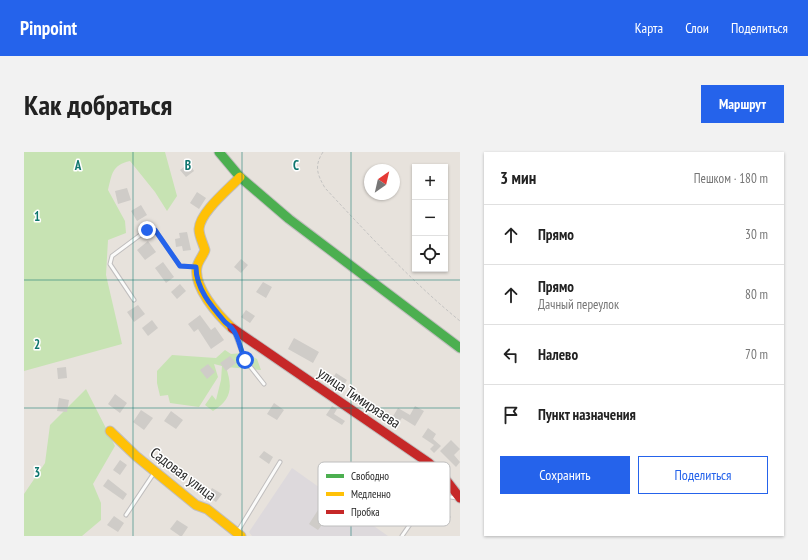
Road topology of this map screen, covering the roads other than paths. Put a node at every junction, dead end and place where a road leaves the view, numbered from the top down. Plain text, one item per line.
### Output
1 (219, 152) edge
2 (240, 177) junction
3 (196, 267) junction
4 (134, 300) dead end
5 (234, 330) junction
6 (460, 348) edge
7 (264, 384) dead end
8 (110, 431) dead end
9 (280, 462) dead end
10 (428, 462) edge
11 (155, 472) junction
12 (450, 485) edge
13 (450, 497) edge
14 (460, 498) edge
15 (126, 514) dead end
16 (409, 526) edge
17 (239, 534) edge
18 (402, 536) edge

1 - 2 street
2 - 3 street
2 - 6 street
3 - 4 lane
3 - 5 street, улица Тимирязева
5 - 7 lane
5 - 10 street, улица Тимирязева
8 - 11 street, Садовая улица
9 - 17 lane
11 - 15 lane
11 - 17 street, Садовая улица
12 - 14 street, улица Тимирязева
13 - 14 lane
16 - 18 lane

